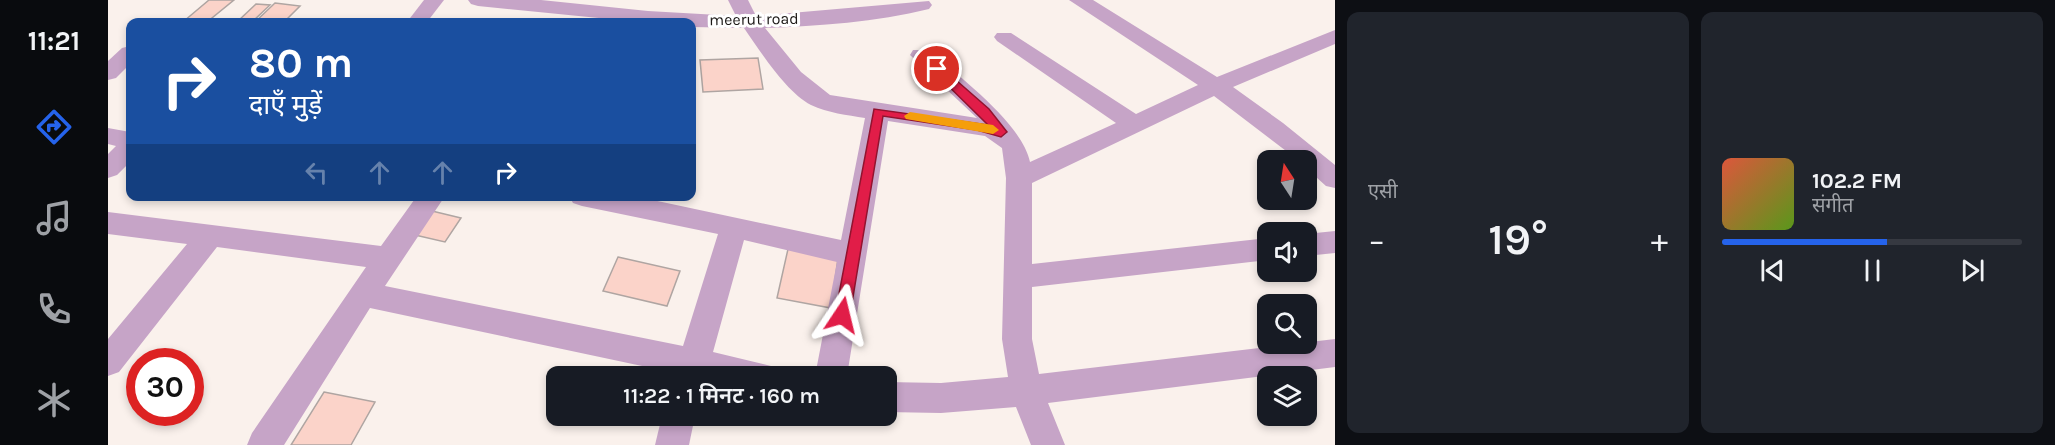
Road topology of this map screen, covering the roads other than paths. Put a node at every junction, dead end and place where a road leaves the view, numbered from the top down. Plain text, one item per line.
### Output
1 (434, 0) edge
2 (478, 0) edge
3 (942, 0) edge
4 (1078, 0) edge
5 (920, 2) edge
6 (744, 11) edge
7 (554, 14) edge
8 (420, 18) edge
9 (623, 18) edge
10 (695, 18) edge
11 (1335, 36) edge
12 (1004, 37) dead end
13 (921, 55) dead end
14 (126, 57) edge
15 (108, 73) edge
16 (1216, 86) junction
17 (878, 112) junction
18 (1136, 124) junction
19 (1001, 132) junction
20 (108, 136) edge
21 (126, 139) edge
22 (126, 150) edge
23 (108, 169) edge
24 (1019, 178) junction
25 (1335, 179) edge
26 (428, 201) edge
27 (607, 201) edge
28 (108, 223) edge
29 (734, 227) junction
30 (210, 236) junction
31 (1335, 242) edge
32 (1317, 244) edge
33 (1257, 250) edge
34 (853, 254) junction
35 (388, 258) junction
36 (1019, 277) junction
37 (363, 294) junction
38 (1335, 353) edge
39 (108, 362) edge
40 (679, 366) edge
41 (693, 366) edge
42 (833, 366) edge
43 (1026, 391) junction
44 (897, 397) edge
45 (677, 426) edge
46 (264, 445) edge
47 (672, 445) edge
48 (1048, 445) edge

1 - 8 street
2 - 7 street, meerut road
3 - 5 street, meerut road
4 - 16 street
5 - 6 street, meerut road
6 - 10 street, meerut road
6 - 17 street
7 - 9 street, meerut road
11 - 16 street
12 - 18 street
13 - 19 street
14 - 15 street
16 - 18 street
16 - 25 street
17 - 19 street
17 - 34 street
18 - 24 street
19 - 24 street
20 - 21 street
22 - 23 street
24 - 36 street
26 - 35 street
27 - 29 street
28 - 30 street
29 - 34 street
29 - 41 street
30 - 35 street
30 - 39 street
31 - 32 street
33 - 36 street
34 - 42 street
35 - 37 street
36 - 43 street
37 - 40 street
37 - 46 street
38 - 43 street
43 - 44 street
43 - 48 street
45 - 47 street

